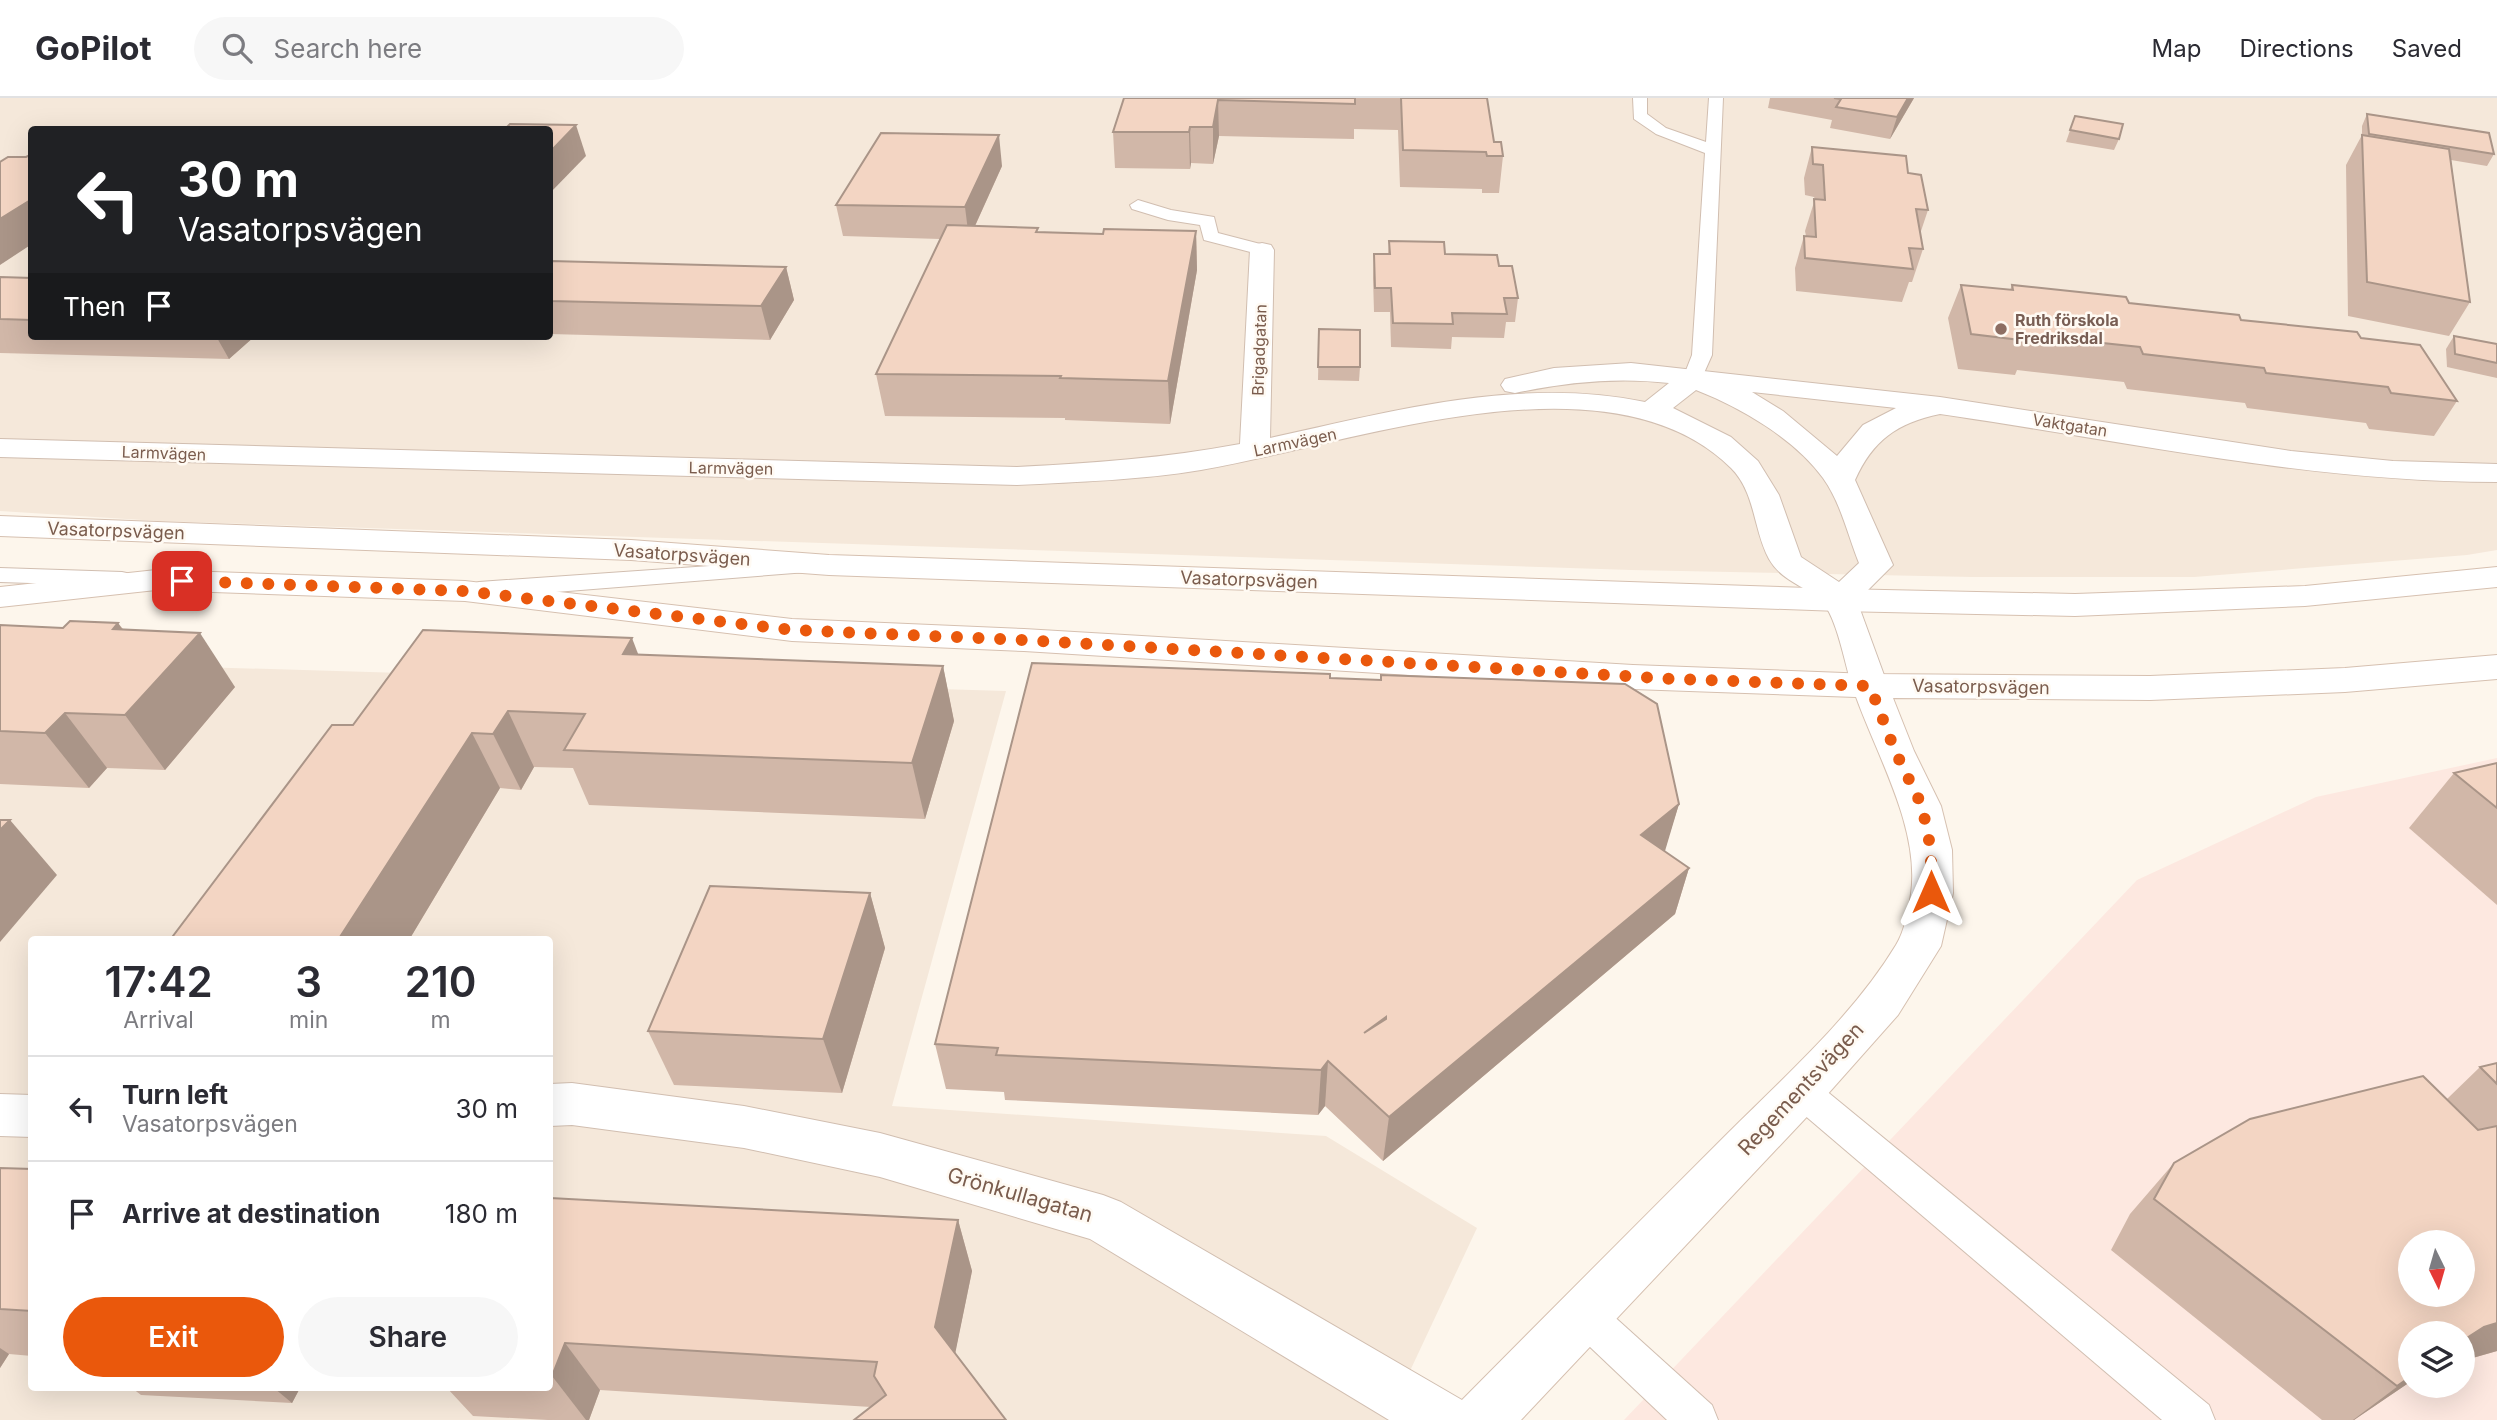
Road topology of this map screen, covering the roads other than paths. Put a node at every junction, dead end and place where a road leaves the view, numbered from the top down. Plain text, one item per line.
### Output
1 (1640, 98) edge
2 (1716, 98) edge
3 (1713, 150) junction
4 (1138, 205) dead end
5 (1262, 250) joint
6 (1693, 378) junction
7 (1807, 389) junction
8 (1937, 406) junction
9 (1455, 408) junction
10 (1653, 410) junction
11 (1772, 415) junction
12 (0, 448) edge
13 (1255, 451) junction
14 (2497, 472) edge
15 (1755, 477) junction
16 (1840, 480) junction
17 (0, 526) edge
18 (829, 565) junction
19 (0, 575) edge
20 (2497, 577) edge
21 (156, 580) junction
22 (465, 591) junction
23 (0, 597) edge
24 (1839, 600) junction
25 (2497, 667) edge
26 (1870, 686) junction
27 (1801, 1091) junction
28 (553, 1105) edge
29 (0, 1115) edge
30 (28, 1116) edge
31 (1584, 1315) junction
32 (1442, 1420) edge
33 (1482, 1420) edge
34 (1697, 1420) edge
35 (2194, 1420) edge

1 - 3 lane
2 - 3 lane
3 - 6 lane
4 - 5 lane
5 - 13 street, Brigadgatan
6 - 7 street, Vaktgatan
6 - 9 street, Larmvägen
6 - 10 street
6 - 11 street, Larmvägen
7 - 8 street, Vaktgatan
7 - 11 street
8 - 14 street, Vaktgatan
8 - 16 street
9 - 10 street, Larmvägen
9 - 13 street, Larmvägen
10 - 15 street, Larmvägen
11 - 15 street
11 - 16 street, Larmvägen
12 - 13 street, Larmvägen
15 - 24 street, Larmvägen
16 - 24 street, Larmvägen
17 - 18 street, Vasatorpsvägen
18 - 22 lane
18 - 24 street, Vasatorpsvägen
19 - 21 lane
20 - 24 street, Vasatorpsvägen
21 - 22 street, Vasatorpsvägen
21 - 23 street, Vasatorpsvägen
22 - 26 street, Vasatorpsvägen
24 - 26 street
25 - 26 street, Vasatorpsvägen
26 - 27 street, Regementsvägen
27 - 31 street, Regementsvägen
27 - 35 lane
28 - 32 street, Grönkullagatan
29 - 30 street
31 - 33 street, Regementsvägen
31 - 34 lane

